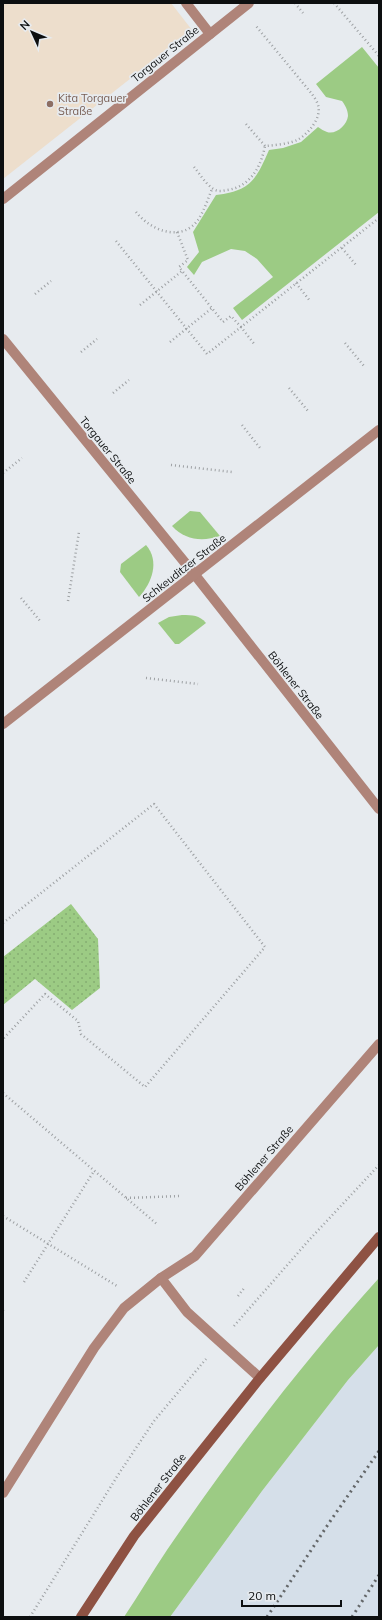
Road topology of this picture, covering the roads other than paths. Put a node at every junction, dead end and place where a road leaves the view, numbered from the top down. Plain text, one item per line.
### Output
1 (186, 3) edge
2 (245, 6) edge
3 (210, 34) junction
4 (3, 199) edge
5 (3, 339) edge
6 (379, 430) edge
7 (195, 576) junction
8 (3, 724) edge
9 (379, 809) edge
10 (379, 1044) edge
11 (379, 1237) edge
12 (161, 1278) junction
13 (260, 1378) junction
14 (3, 1493) edge
15 (81, 1617) edge

1 - 3 street, Torgauer Straße
2 - 3 street, Torgauer Straße
3 - 4 street, Torgauer Straße
5 - 7 street, Torgauer Straße
6 - 7 street, Schkeuditzer Straße
7 - 8 street, Schkeuditzer Straße
7 - 9 street, Böhlener Straße
10 - 12 street, Böhlener Straße
11 - 13 street, Böhlener Straße
12 - 13 street
12 - 14 street, Böhlener Straße
13 - 15 street, Böhlener Straße

